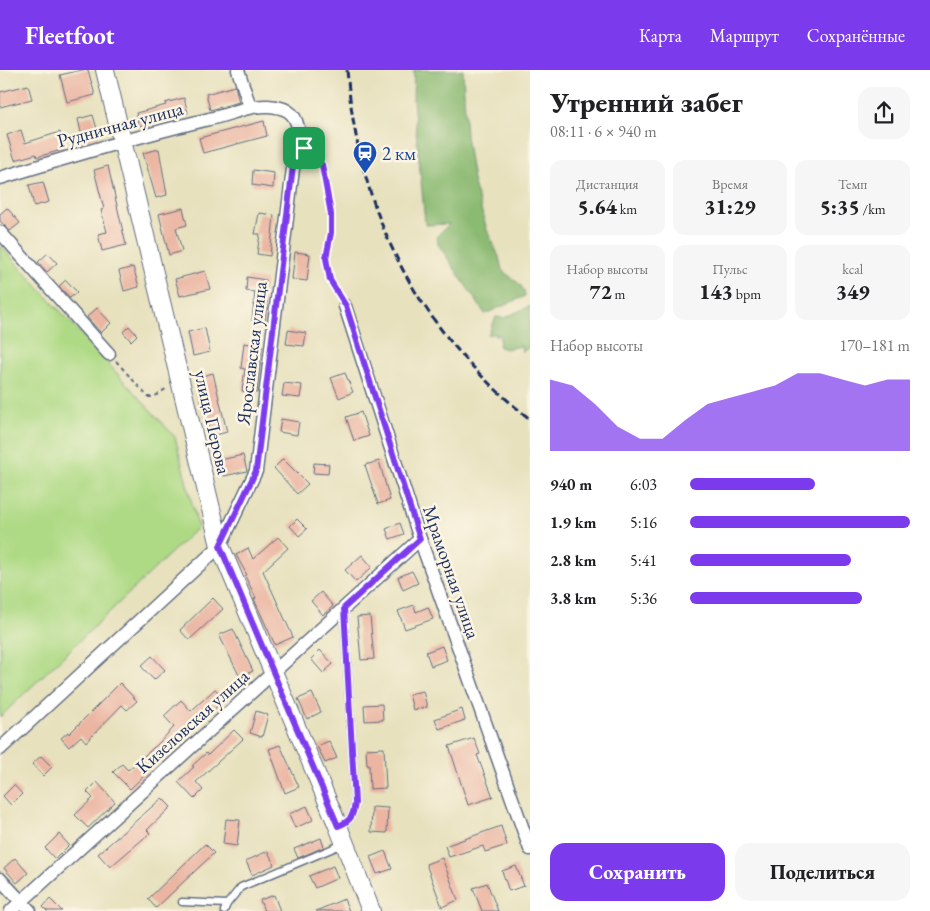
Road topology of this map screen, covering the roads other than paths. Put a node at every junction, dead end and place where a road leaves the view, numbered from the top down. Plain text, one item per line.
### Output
1 (105, 70) edge
2 (238, 70) edge
3 (250, 107) junction
4 (123, 140) junction
5 (0, 178) edge
6 (0, 232) edge
7 (346, 306) road end
8 (109, 354) road end
9 (420, 539) junction
10 (220, 546) junction
11 (344, 608) junction
12 (272, 674) junction
13 (0, 749) edge
14 (338, 826) junction
15 (344, 843) junction
16 (530, 849) edge
17 (0, 879) edge
18 (182, 902) dead end
19 (227, 904) junction
20 (25, 906) edge
21 (11, 911) edge
22 (224, 911) edge
23 (372, 911) edge

1 - 4 main road, улица Перова
2 - 3 street
3 - 4 street, Рудничная улица
3 - 10 street, Ярославская улица
4 - 5 street, Рудничная улица
4 - 10 main road, улица Перова
6 - 8 street
7 - 9 street, Мраморная улица
9 - 11 street, Кизеловская улица
9 - 16 street, Мраморная улица
10 - 12 main road, улица Перова
10 - 13 street, Ярославская улица
11 - 12 street, Кизеловская улица
11 - 14 lane
12 - 14 main road, улица Перова
12 - 20 street, Кизеловская улица
14 - 15 main road, улица Перова
15 - 19 lane
15 - 23 main road, улица Перова
17 - 20 street
18 - 19 lane
19 - 22 lane
20 - 21 street, Кизеловская улица

